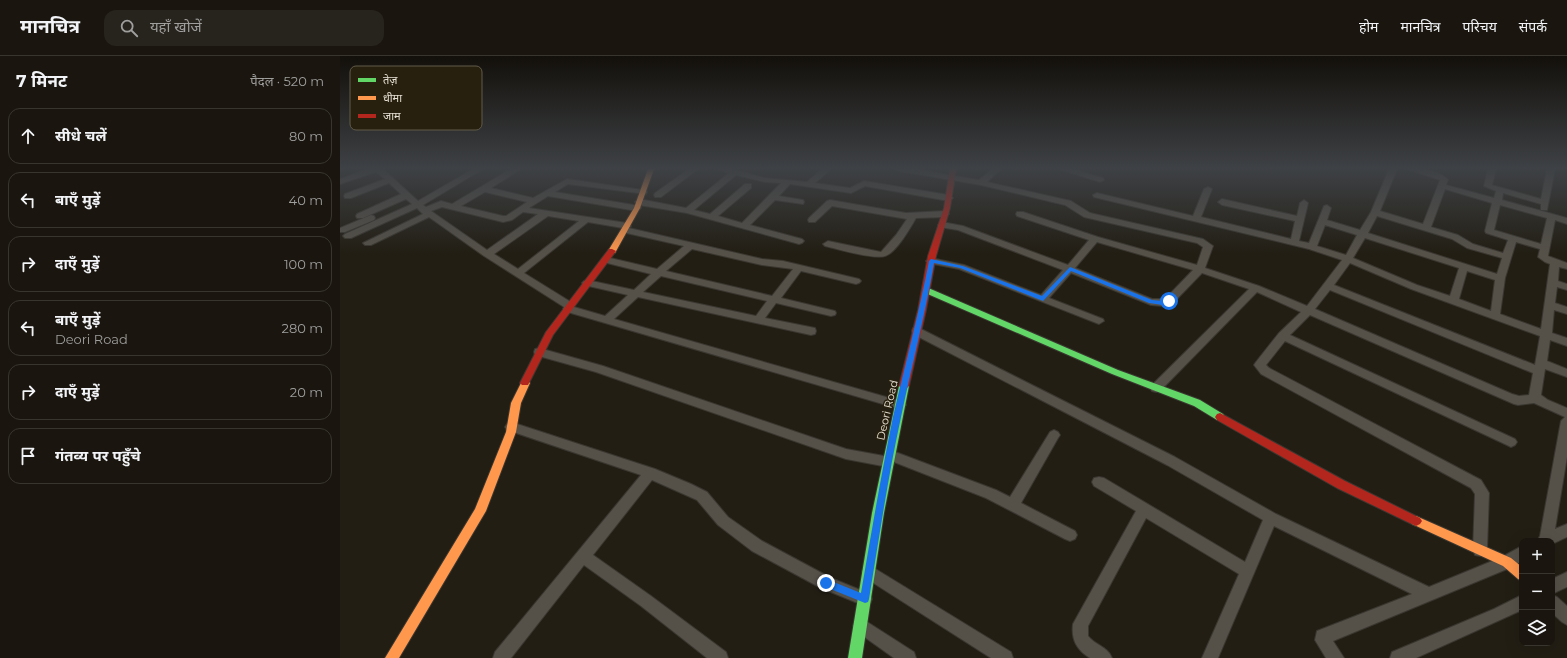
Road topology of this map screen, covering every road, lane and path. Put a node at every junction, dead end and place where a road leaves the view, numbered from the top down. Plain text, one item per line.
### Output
1 (409, 197) edge
2 (433, 197) edge
3 (470, 197) edge
4 (518, 197) edge
5 (540, 197) edge
6 (577, 197) edge
7 (641, 197) edge
8 (705, 197) edge
9 (735, 197) edge
10 (773, 197) joint
11 (944, 197) edge
12 (1042, 197) edge
13 (1106, 197) edge
14 (1205, 197) edge
15 (1381, 197) edge
16 (1438, 197) edge
17 (1483, 197) edge
18 (1498, 197) edge
19 (1526, 197) edge
20 (1545, 197) edge
21 (949, 198) joint
22 (534, 201) junction
23 (1497, 201) junction
24 (800, 202) dead end
25 (1222, 202) dead end
26 (1544, 202) junction
27 (1304, 203) dead end
28 (638, 205) junction
29 (419, 206) junction
30 (455, 206) junction
31 (1327, 208) dead end
32 (521, 209) junction
33 (688, 211) junction
34 (1375, 212) junction
35 (546, 213) junction
36 (945, 214) junction
37 (1020, 214) dead end
38 (1548, 215) junction
39 (912, 216) junction
40 (712, 217) junction
41 (1196, 218) junction
42 (1300, 219) junction
43 (587, 220) junction
44 (812, 220) dead end
45 (1322, 221) junction
46 (1567, 221) edge
47 (942, 225) junction
48 (744, 226) junction
49 (626, 228) junction
50 (1426, 228) junction
51 (347, 233) edge
52 (1362, 234) junction
53 (1513, 238) junction
54 (1095, 239) junction
55 (799, 241) dead end
56 (1295, 242) junction
57 (368, 243) dead end
58 (828, 244) dead end
59 (692, 245) junction
60 (1312, 247) junction
61 (1545, 248) junction
62 (487, 254) junction
63 (1507, 257) junction
64 (1348, 259) junction
65 (606, 260) junction
66 (931, 261) junction
67 (1556, 263) junction
68 (1464, 266) junction
69 (1567, 266) edge
70 (799, 268) junction
71 (1070, 269) junction
72 (1200, 269) junction
73 (659, 272) junction
74 (518, 273) junction
75 (1500, 278) junction
76 (856, 281) dead end
77 (587, 283) junction
78 (1552, 283) junction
79 (1328, 286) junction
80 (1567, 287) edge
81 (1256, 288) junction
82 (926, 290) junction
83 (635, 294) junction
84 (1043, 299) junction
85 (774, 300) junction
86 (1453, 301) junction
87 (1550, 305) junction
88 (569, 307) junction
89 (1308, 311) junction
90 (1567, 311) edge
91 (831, 313) dead end
92 (1495, 316) junction
93 (607, 320) junction
94 (758, 320) junction
95 (1099, 321) dead end
96 (811, 331) dead end
97 (918, 331) junction
98 (1546, 335) junction
99 (1283, 336) junction
100 (1567, 342) edge
101 (539, 352) junction
102 (1541, 367) junction
103 (1567, 373) edge
104 (1156, 388) junction
105 (1536, 398) junction
106 (900, 405) junction
107 (1567, 413) edge
108 (1567, 421) edge
109 (511, 427) junction
110 (1054, 435) dead end
111 (1511, 442) dead end
112 (889, 459) junction
113 (650, 473) junction
114 (1099, 482) dead end
115 (1012, 505) junction
116 (1144, 509) junction
117 (1271, 518) junction
118 (1567, 530) edge
119 (1070, 535) dead end
120 (1545, 538) edge
121 (1549, 538) edge
122 (1480, 550) junction
123 (1519, 555) edge
124 (583, 556) junction
125 (1507, 562) junction
126 (1247, 571) junction
127 (869, 572) junction
128 (1521, 574) edge
129 (1567, 579) edge
130 (1555, 585) edge
131 (1428, 594) junction
132 (865, 599) junction
133 (1519, 604) edge
134 (1555, 605) edge
135 (1567, 616) edge
136 (861, 626) junction
137 (392, 658) edge
138 (501, 658) edge
139 (720, 658) edge
140 (855, 658) edge
141 (908, 658) edge
142 (1005, 658) edge
143 (1104, 658) edge
144 (1210, 658) edge
145 (1336, 658) edge
146 (1398, 658) edge

1 - 29 street
2 - 29 street
3 - 30 street
4 - 22 street
5 - 22 street
6 - 28 street
7 - 28 street
8 - 33 street
9 - 40 street
10 - 24 street
10 - 48 street
11 - 21 street
12 - 72 street
13 - 41 street
14 - 41 street
15 - 34 street
16 - 50 street
17 - 23 street
18 - 23 street
19 - 26 street
20 - 26 street
21 - 36 street, Deori Road
22 - 32 street
23 - 38 street
23 - 53 street
25 - 42 street
26 - 38 street
27 - 42 street
28 - 33 street
28 - 49 street
29 - 30 street
29 - 51 street
29 - 51 street
29 - 57 street
29 - 62 street
30 - 32 street
31 - 45 street
32 - 35 street
33 - 40 street
34 - 50 street
34 - 52 street
35 - 43 street
35 - 62 street
36 - 39 street
36 - 47 street, Deori Road
37 - 54 street
38 - 46 street
38 - 61 street
39 - 44 street
39 - 58 street
40 - 48 street
41 - 56 street
42 - 56 street
43 - 49 street
43 - 74 street
45 - 52 street
45 - 60 street
47 - 66 street, Deori Road
47 - 71 street
48 - 55 street
49 - 59 street
49 - 65 street
50 - 63 street
52 - 64 street
52 - 68 street
53 - 61 street
53 - 63 street
54 - 71 street
54 - 72 street
56 - 60 street
59 - 70 street
59 - 73 street
60 - 64 street
61 - 67 street
62 - 74 street
63 - 75 street
64 - 79 street
64 - 86 street
65 - 73 street
65 - 77 street
66 - 82 street, Deori Road
66 - 84 street
67 - 69 street
67 - 78 street
68 - 75 street
68 - 86 street
70 - 76 street
70 - 85 street
71 - 72 street
71 - 84 street
72 - 81 street
73 - 83 street
73 - 85 street
74 - 88 street
75 - 92 street
77 - 83 street
77 - 88 street
78 - 80 street
78 - 87 street
79 - 89 street
79 - 102 street
81 - 89 street
81 - 104 street
82 - 97 street, Deori Road
82 - 104 street
83 - 93 street
83 - 94 street
84 - 95 street
85 - 91 street
85 - 94 street
86 - 92 street
87 - 90 street
87 - 98 street
88 - 93 street
88 - 101 street
89 - 99 street
89 - 105 street
92 - 98 street
93 - 106 street
94 - 96 street
97 - 106 street, Deori Road
97 - 117 street
98 - 100 street
98 - 102 street
99 - 111 street
99 - 122 street
101 - 109 street
101 - 112 street
102 - 103 street
102 - 105 street
104 - 122 street
105 - 107 street
106 - 112 street, Deori Road
108 - 120 street
109 - 113 street
109 - 137 street
110 - 115 street
112 - 115 street
112 - 127 street, Deori Road
113 - 124 street
113 - 132 street
114 - 116 street
115 - 119 street
116 - 126 street
116 - 143 street
117 - 126 street
117 - 131 street
118 - 121 street
122 - 125 street
123 - 125 street
124 - 138 street
124 - 139 street
125 - 128 street
125 - 131 street
126 - 144 street
127 - 132 street, Deori Road
127 - 142 street
129 - 130 street
131 - 145 street
132 - 136 street, Deori Road
133 - 146 street
134 - 135 street
136 - 140 street, Deori Road
136 - 141 street

